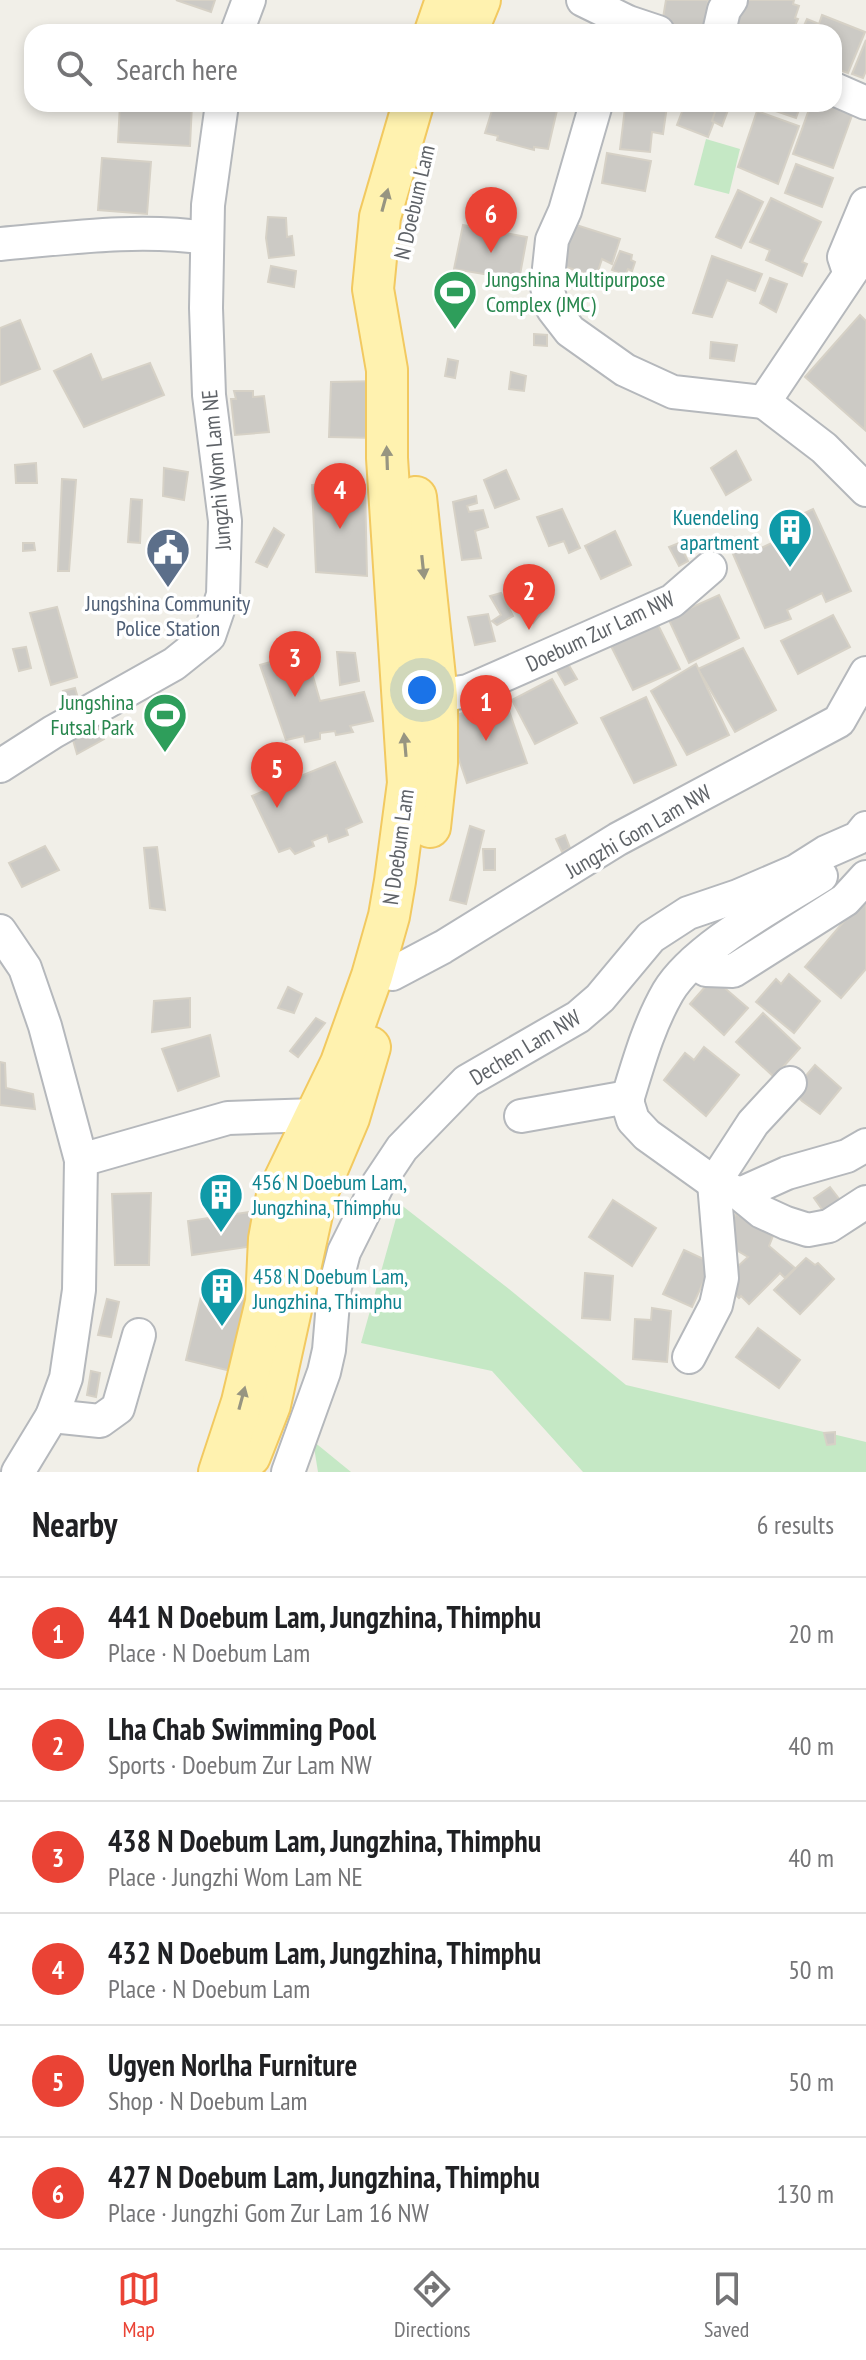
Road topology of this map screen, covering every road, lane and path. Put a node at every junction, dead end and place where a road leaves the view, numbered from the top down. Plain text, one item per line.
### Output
1 (249, 0) edge
2 (446, 0) edge
3 (480, 0) edge
4 (583, 0) edge
5 (731, 0) edge
6 (636, 22) edge
7 (240, 24) edge
8 (438, 24) edge
9 (470, 24) edge
10 (721, 24) edge
11 (842, 92) edge
12 (866, 103) edge
13 (221, 112) edge
14 (411, 112) edge
15 (438, 112) edge
16 (594, 112) edge
17 (866, 204) edge
18 (206, 238) junction
19 (0, 244) edge
20 (858, 262) edge
21 (764, 402) junction
22 (866, 490) edge
23 (710, 568) dead end
24 (866, 673) edge
25 (437, 696) junction
26 (0, 766) edge
27 (862, 833) edge
28 (866, 877) edge
29 (0, 931) edge
30 (694, 962) junction
31 (392, 974) junction
32 (790, 1083) dead end
33 (628, 1097) junction
34 (332, 1116) junction
35 (521, 1116) dead end
36 (866, 1145) edge
37 (81, 1160) junction
38 (727, 1188) junction
39 (866, 1202) edge
40 (139, 1335) dead end
41 (689, 1357) dead end
42 (52, 1416) junction
43 (18, 1472) edge
44 (219, 1472) edge
45 (245, 1472) edge
46 (288, 1472) edge

1 - 7 street
2 - 8 main road
3 - 9 main road
4 - 6 street
5 - 10 street
11 - 12 street
13 - 18 street, Jungzhi Wom Lam NE
34 -> 14 main road, N Doebum Lam
15 -> 25 main road, N Doebum Lam
16 - 21 street
17 - 20 street
18 - 19 street
18 - 26 street, Jungzhi Wom Lam NE
20 - 21 street
21 - 22 street
23 - 25 street, Doebum Zur Lam NW
24 - 31 street, Jungzhi Gom Lam NW
25 - 31 main road, N Doebum Lam
27 - 30 street
27 - 46 street, Dechen Lam NW
28 - 30 street
29 - 37 street
30 - 33 street
31 - 34 main road, N Doebum Lam
32 - 38 street
33 - 35 street
33 - 38 street
34 - 37 street
44 -> 34 main road, N Doebum Lam
34 - 45 main road, N Doebum Lam
36 - 38 street
37 - 42 street
38 - 39 street
38 - 41 street
40 - 42 street
42 - 43 street

